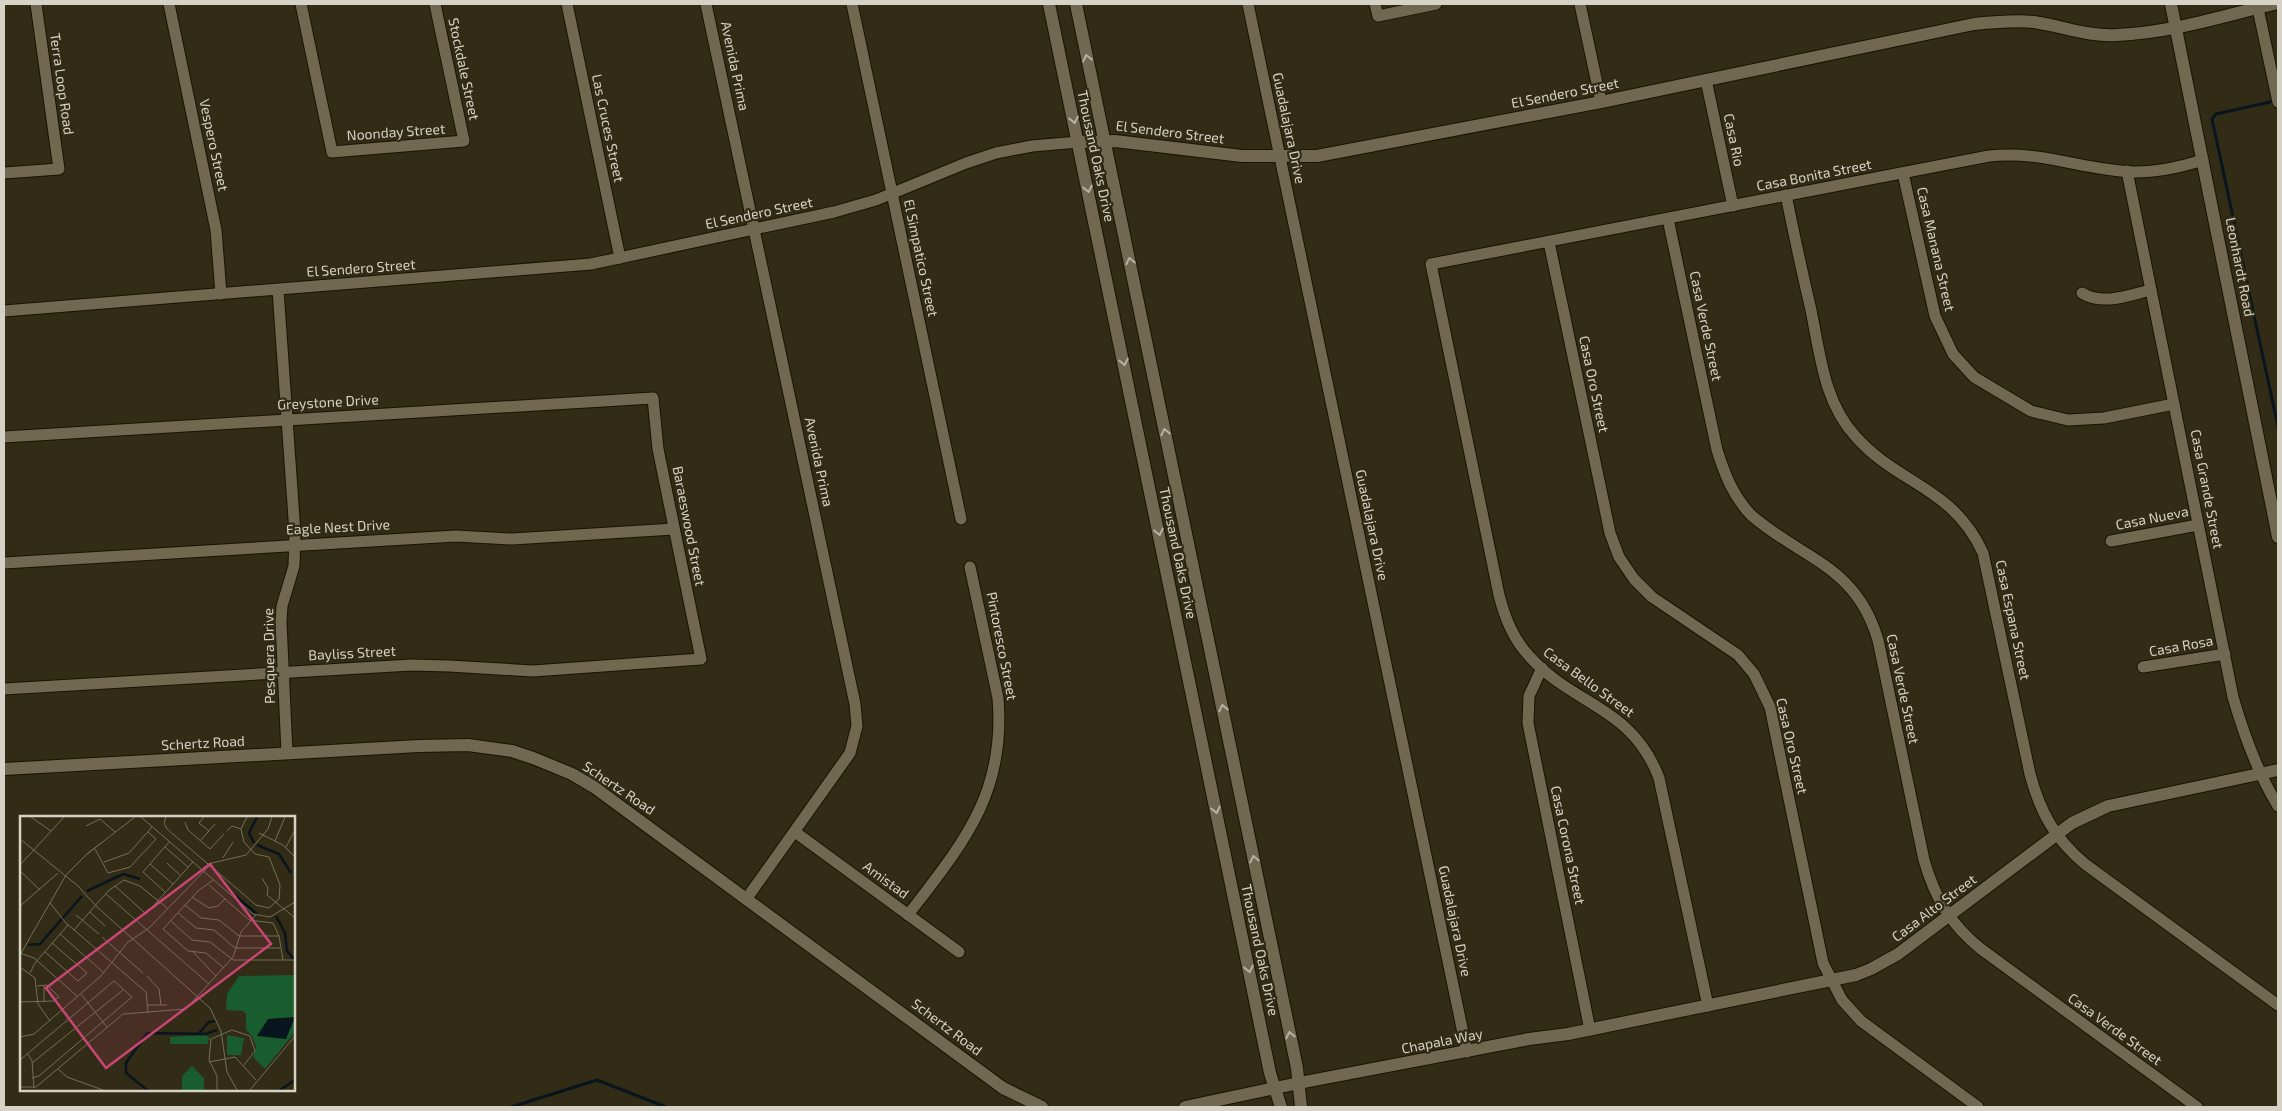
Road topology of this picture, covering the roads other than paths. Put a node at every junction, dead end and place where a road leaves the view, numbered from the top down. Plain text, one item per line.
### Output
1 (36, 4) edge
2 (169, 4) edge
3 (301, 4) edge
4 (434, 4) edge
5 (567, 4) edge
6 (706, 4) edge
7 (852, 4) edge
8 (1049, 4) edge
9 (1076, 4) edge
10 (1248, 4) edge
11 (1375, 4) edge
12 (1436, 4) edge
13 (1580, 4) edge
14 (2171, 4) edge
15 (2274, 4) edge
16 (2257, 6) edge
17 (2176, 28) junction
18 (1706, 80) junction
19 (1601, 102) junction
20 (2278, 102) edge
21 (1105, 140) junction
22 (464, 141) joint
23 (1078, 142) junction
24 (1280, 157) junction
25 (2203, 160) junction
26 (2127, 171) junction
27 (4, 172) edge
28 (1904, 173) junction
29 (892, 194) junction
30 (1786, 195) junction
31 (1733, 206) junction
32 (1668, 219) junction
33 (754, 230) junction
34 (1549, 242) junction
35 (620, 258) junction
36 (1431, 264) joint
37 (278, 290) junction
38 (2151, 290) junction
39 (2082, 293) dead end
40 (221, 294) junction
41 (4, 311) edge
42 (654, 398) joint
43 (2174, 404) junction
44 (287, 420) junction
45 (4, 437) edge
46 (961, 519) dead end
47 (2198, 525) junction
48 (674, 529) junction
49 (2278, 537) edge
50 (2112, 541) dead end
51 (295, 544) junction
52 (4, 562) edge
53 (970, 567) dead end
54 (2225, 654) junction
55 (701, 659) joint
56 (1542, 668) junction
57 (2142, 668) dead end
58 (283, 672) junction
59 (4, 689) edge
60 (287, 753) junction
61 (4, 769) edge
62 (2278, 770) edge
63 (2261, 774) junction
64 (2278, 806) edge
65 (795, 832) junction
66 (2056, 835) junction
67 (747, 898) junction
68 (908, 915) junction
69 (1949, 916) junction
70 (959, 952) dead end
71 (1831, 980) junction
72 (2278, 1005) edge
73 (1708, 1006) junction
74 (1590, 1030) junction
75 (1466, 1052) junction
76 (1300, 1083) junction
77 (1274, 1088) junction
78 (1042, 1107) edge
79 (1185, 1107) edge
80 (1281, 1107) edge
81 (1300, 1107) edge
82 (1978, 1107) edge
83 (2197, 1107) edge

1 - 27 street, Terra Loop Road
2 - 40 street, Vespero Street
3 - 22 street, Noonday Street
4 - 22 street, Stockdale Street
5 - 35 street, Las Cruces Street
6 - 33 street, Avenida Prima
7 - 29 street, El Simpatico Street
8 -> 23 street, Thousand Oaks Drive
21 -> 9 street, Thousand Oaks Drive
10 - 24 street, Guadalajara Drive
11 - 12 street
13 - 19 street
14 - 17 street, Leonhardt Road
15 - 16 street, El Sendero Street
16 - 17 street, El Sendero Street
16 - 20 street
17 - 18 street, El Sendero Street
17 - 25 street, Leonhardt Road
18 - 19 street, El Sendero Street
18 - 31 street, Casa Rio
19 - 24 street, El Sendero Street
21 - 23 street, El Sendero Street
21 - 24 street, El Sendero Street
76 -> 21 street, Thousand Oaks Drive
23 - 29 street, El Sendero Street
23 -> 77 street, Thousand Oaks Drive
24 - 75 street, Guadalajara Drive
25 - 26 street, Casa Bonita Street
25 - 49 street, Leonhardt Road
26 - 28 street, Casa Bonita Street
26 - 38 street, Casa Grande Street
28 - 30 street, Casa Bonita Street
28 - 43 street, Casa Manana Street
29 - 33 street, El Sendero Street
29 - 46 street, El Simpatico Street
30 - 31 street, Casa Bonita Street
30 - 66 street, Casa Espana Street
31 - 32 street, Casa Bonita Street
32 - 34 street, Casa Bonita Street
32 - 69 street, Casa Verde Street
33 - 35 street, El Sendero Street
33 - 65 street, Avenida Prima
34 - 36 street, Casa Bonita Street
34 - 71 street, Casa Oro Street
35 - 37 street, El Sendero Street
36 - 56 street, Casa Bello Street
37 - 40 street, El Sendero Street
37 - 44 street, Pesquera Drive
38 - 39 street
38 - 43 street, Casa Grande Street
40 - 41 street, El Sendero Street
42 - 44 street, Greystone Drive
42 - 48 street, Baraeswood Street
43 - 47 street, Casa Grande Street
44 - 45 street, Greystone Drive
44 - 51 street, Pesquera Drive
47 - 50 street, Casa Nueva
47 - 54 street, Casa Grande Street
48 - 51 street, Eagle Nest Drive
48 - 55 street, Baraeswood Street
51 - 52 street, Eagle Nest Drive
51 - 58 street, Pesquera Drive
53 - 68 street, Pintoresco Street
54 - 57 street, Casa Rosa
54 - 63 street, Casa Grande Street
55 - 58 street, Bayliss Street
56 - 73 street, Casa Bello Street
56 - 74 street, Casa Corona Street
58 - 59 street, Bayliss Street
58 - 60 street, Pesquera Drive
60 - 61 street, Schertz Road
60 - 67 street, Schertz Road
62 - 63 street, Casa Alto Street
63 - 64 street, Casa Grande Street
63 - 66 street, Casa Alto Street
65 - 67 street, Avenida Prima
65 - 68 street, Amistad
66 - 69 street, Casa Alto Street
66 - 72 street, Casa Espana Street
67 - 78 street, Schertz Road
68 - 70 street, Amistad
69 - 71 street, Casa Alto Street
69 - 83 street, Casa Verde Street
71 - 73 street, Casa Alto Street
71 - 82 street, Casa Oro Street
73 - 74 street, Casa Alto Street
74 - 75 street, Chapala Way
75 - 76 street, Chapala Way
76 - 77 street
76 - 81 street, Thousand Oaks Drive
77 - 79 street
77 - 80 street, Thousand Oaks Drive

